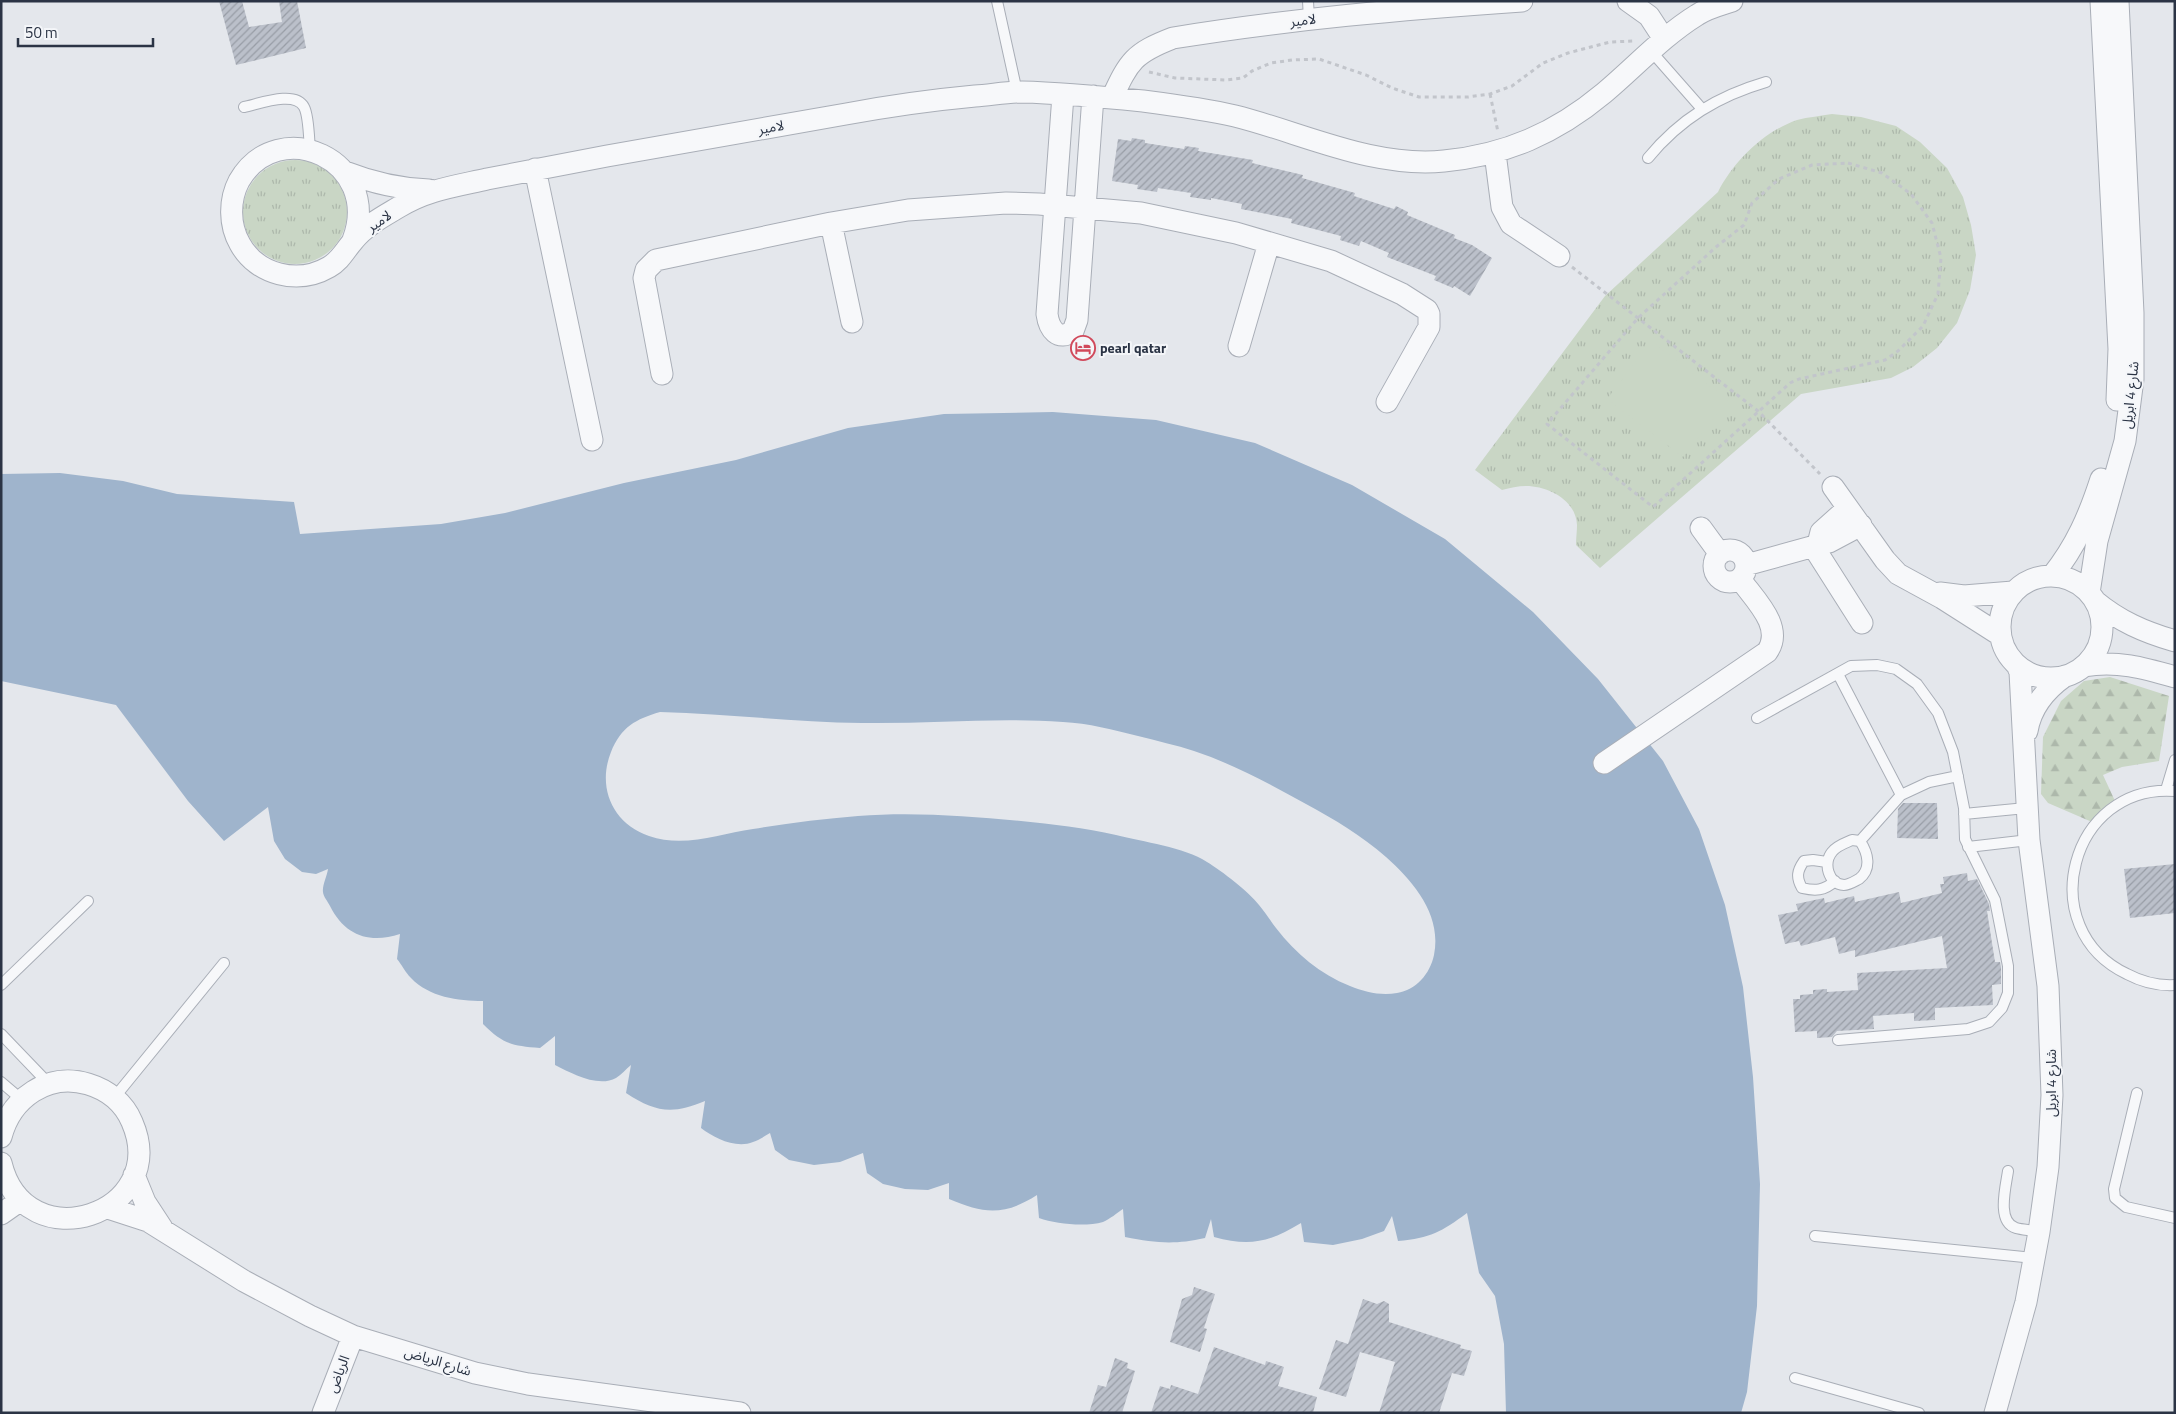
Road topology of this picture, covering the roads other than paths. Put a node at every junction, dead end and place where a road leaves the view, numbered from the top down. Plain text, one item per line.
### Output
1 (997, 1) edge
2 (1522, 1) edge
3 (1628, 1) edge
4 (1732, 1) edge
5 (2100, 1) edge
6 (2118, 1) edge
7 (1308, 10) edge
8 (1658, 45) junction
9 (1766, 82) dead end
10 (1017, 92) junction
11 (1063, 95) junction
12 (1102, 97) junction
13 (244, 107) dead end
14 (1702, 109) junction
15 (310, 151) junction
16 (1499, 152) junction
17 (1648, 158) dead end
18 (536, 169) junction
19 (345, 172) junction
20 (432, 190) junction
21 (2119, 194) junction
22 (1055, 205) junction
23 (1086, 207) junction
24 (831, 223) junction
25 (353, 240) junction
26 (1269, 242) junction
27 (1559, 256) road end
28 (852, 322) dead end
29 (1239, 346) dead end
30 (662, 374) dead end
31 (1388, 402) dead end
32 (592, 440) dead end
33 (2114, 460) junction
34 (1833, 487) road end
35 (1855, 517) junction
36 (1701, 528) dead end
37 (1816, 545) junction
38 (1743, 572) junction
39 (2052, 576) junction
40 (1919, 586) junction
41 (2013, 592) junction
42 (2092, 597) junction
43 (1862, 623) dead end
44 (2150, 633) junction
45 (2000, 635) junction
46 (2175, 641) edge
47 (2016, 665) junction
48 (2084, 666) junction
49 (2142, 667) junction
50 (1838, 674) junction
51 (2065, 676) junction
52 (2175, 677) edge
53 (1757, 718) dead end
54 (2024, 749) junction
55 (2175, 760) edge
56 (1604, 763) dead end
57 (1958, 776) junction
58 (2170, 790) edge
59 (1901, 795) junction
60 (2026, 808) junction
61 (1964, 814) junction
62 (2029, 840) junction
63 (1860, 841) junction
64 (1968, 846) junction
65 (1827, 862) junction
66 (1835, 882) junction
67 (88, 901) dead end
68 (224, 963) dead end
69 (2175, 984) edge
70 (1, 985) edge
71 (1, 1034) edge
72 (1838, 1040) dead end
73 (1, 1082) edge
74 (49, 1084) junction
75 (2137, 1093) dead end
76 (114, 1098) junction
77 (22, 1099) junction
78 (1, 1136) edge
79 (1, 1164) edge
80 (2008, 1171) dead end
81 (134, 1175) junction
82 (22, 1200) junction
83 (108, 1208) junction
84 (1, 1214) edge
85 (2175, 1218) edge
86 (164, 1230) junction
87 (2039, 1232) junction
88 (1815, 1236) dead end
89 (2034, 1258) junction
90 (353, 1336) junction
91 (1795, 1378) dead end
92 (323, 1413) edge
93 (740, 1413) edge
94 (1919, 1413) edge
95 (1995, 1413) edge

1 - 10 lane
2 - 7 street, لامير
3 - 8 street
4 - 8 street, لامير
5 - 21 street, شارع 4 ابريل
6 - 21 street, شارع 4 ابريل
7 - 12 street, لامير
8 - 14 lane
8 - 16 street, لامير
9 - 14 lane
10 - 11 street, لامير
10 - 18 street, لامير
11 - 12 street, لامير
11 - 22 street
12 - 16 street, لامير
12 - 23 street
13 - 15 lane
14 - 17 lane
15 - 19 street
15 - 25 street
16 - 27 street
18 - 20 street, لامير
18 - 32 street
19 - 20 street, لامير
19 - 25 street
20 - 25 street, لامير
21 - 33 street, شارع 4 ابريل
22 - 23 street
22 - 23 street
22 - 24 street
23 - 26 street
24 - 28 street
24 - 30 street
26 - 29 street
26 - 31 street
33 - 39 street, شارع 4 ابريل
33 - 42 street, شارع 4 ابريل
34 - 35 street
35 - 37 street
35 - 40 street
36 - 38 street
37 - 38 street
37 - 43 street
38 - 56 street
39 - 41 street
39 - 42 street
40 - 41 street
40 - 45 street
41 - 45 street
42 - 44 street
42 - 48 street
44 - 46 street
44 - 49 street
45 - 47 street
47 - 51 street
47 - 54 street, شارع 4 ابريل
48 - 49 street
48 - 51 street
49 - 52 street
50 - 53 lane
50 - 57 lane
50 - 59 lane
51 - 54 street, شارع 4 ابريل
54 - 60 street, شارع 4 ابريل
55 - 58 lane
57 - 59 lane
57 - 61 lane
58 - 69 lane
59 - 63 lane
60 - 61 lane
60 - 62 street, شارع 4 ابريل
61 - 64 lane
62 - 64 lane
62 - 87 street, شارع 4 ابريل
63 - 65 lane
63 - 66 lane
64 - 72 lane
65 - 66 lane
65 - 66 lane
67 - 70 lane
68 - 76 lane
71 - 74 lane
73 - 77 lane
74 - 76 street
74 - 77 street
75 - 85 lane
76 - 81 street
77 - 78 street
79 - 82 street
80 - 87 lane
81 - 83 street
81 - 86 street, شارع الرياض
82 - 83 street
82 - 84 street
83 - 86 street, شارع الرياض
86 - 90 street, شارع الرياض
87 - 89 street, شارع 4 ابريل
88 - 89 lane
89 - 95 street, شارع 4 ابريل
90 - 92 street, الرياض
90 - 93 street, شارع الرياض
91 - 94 lane

